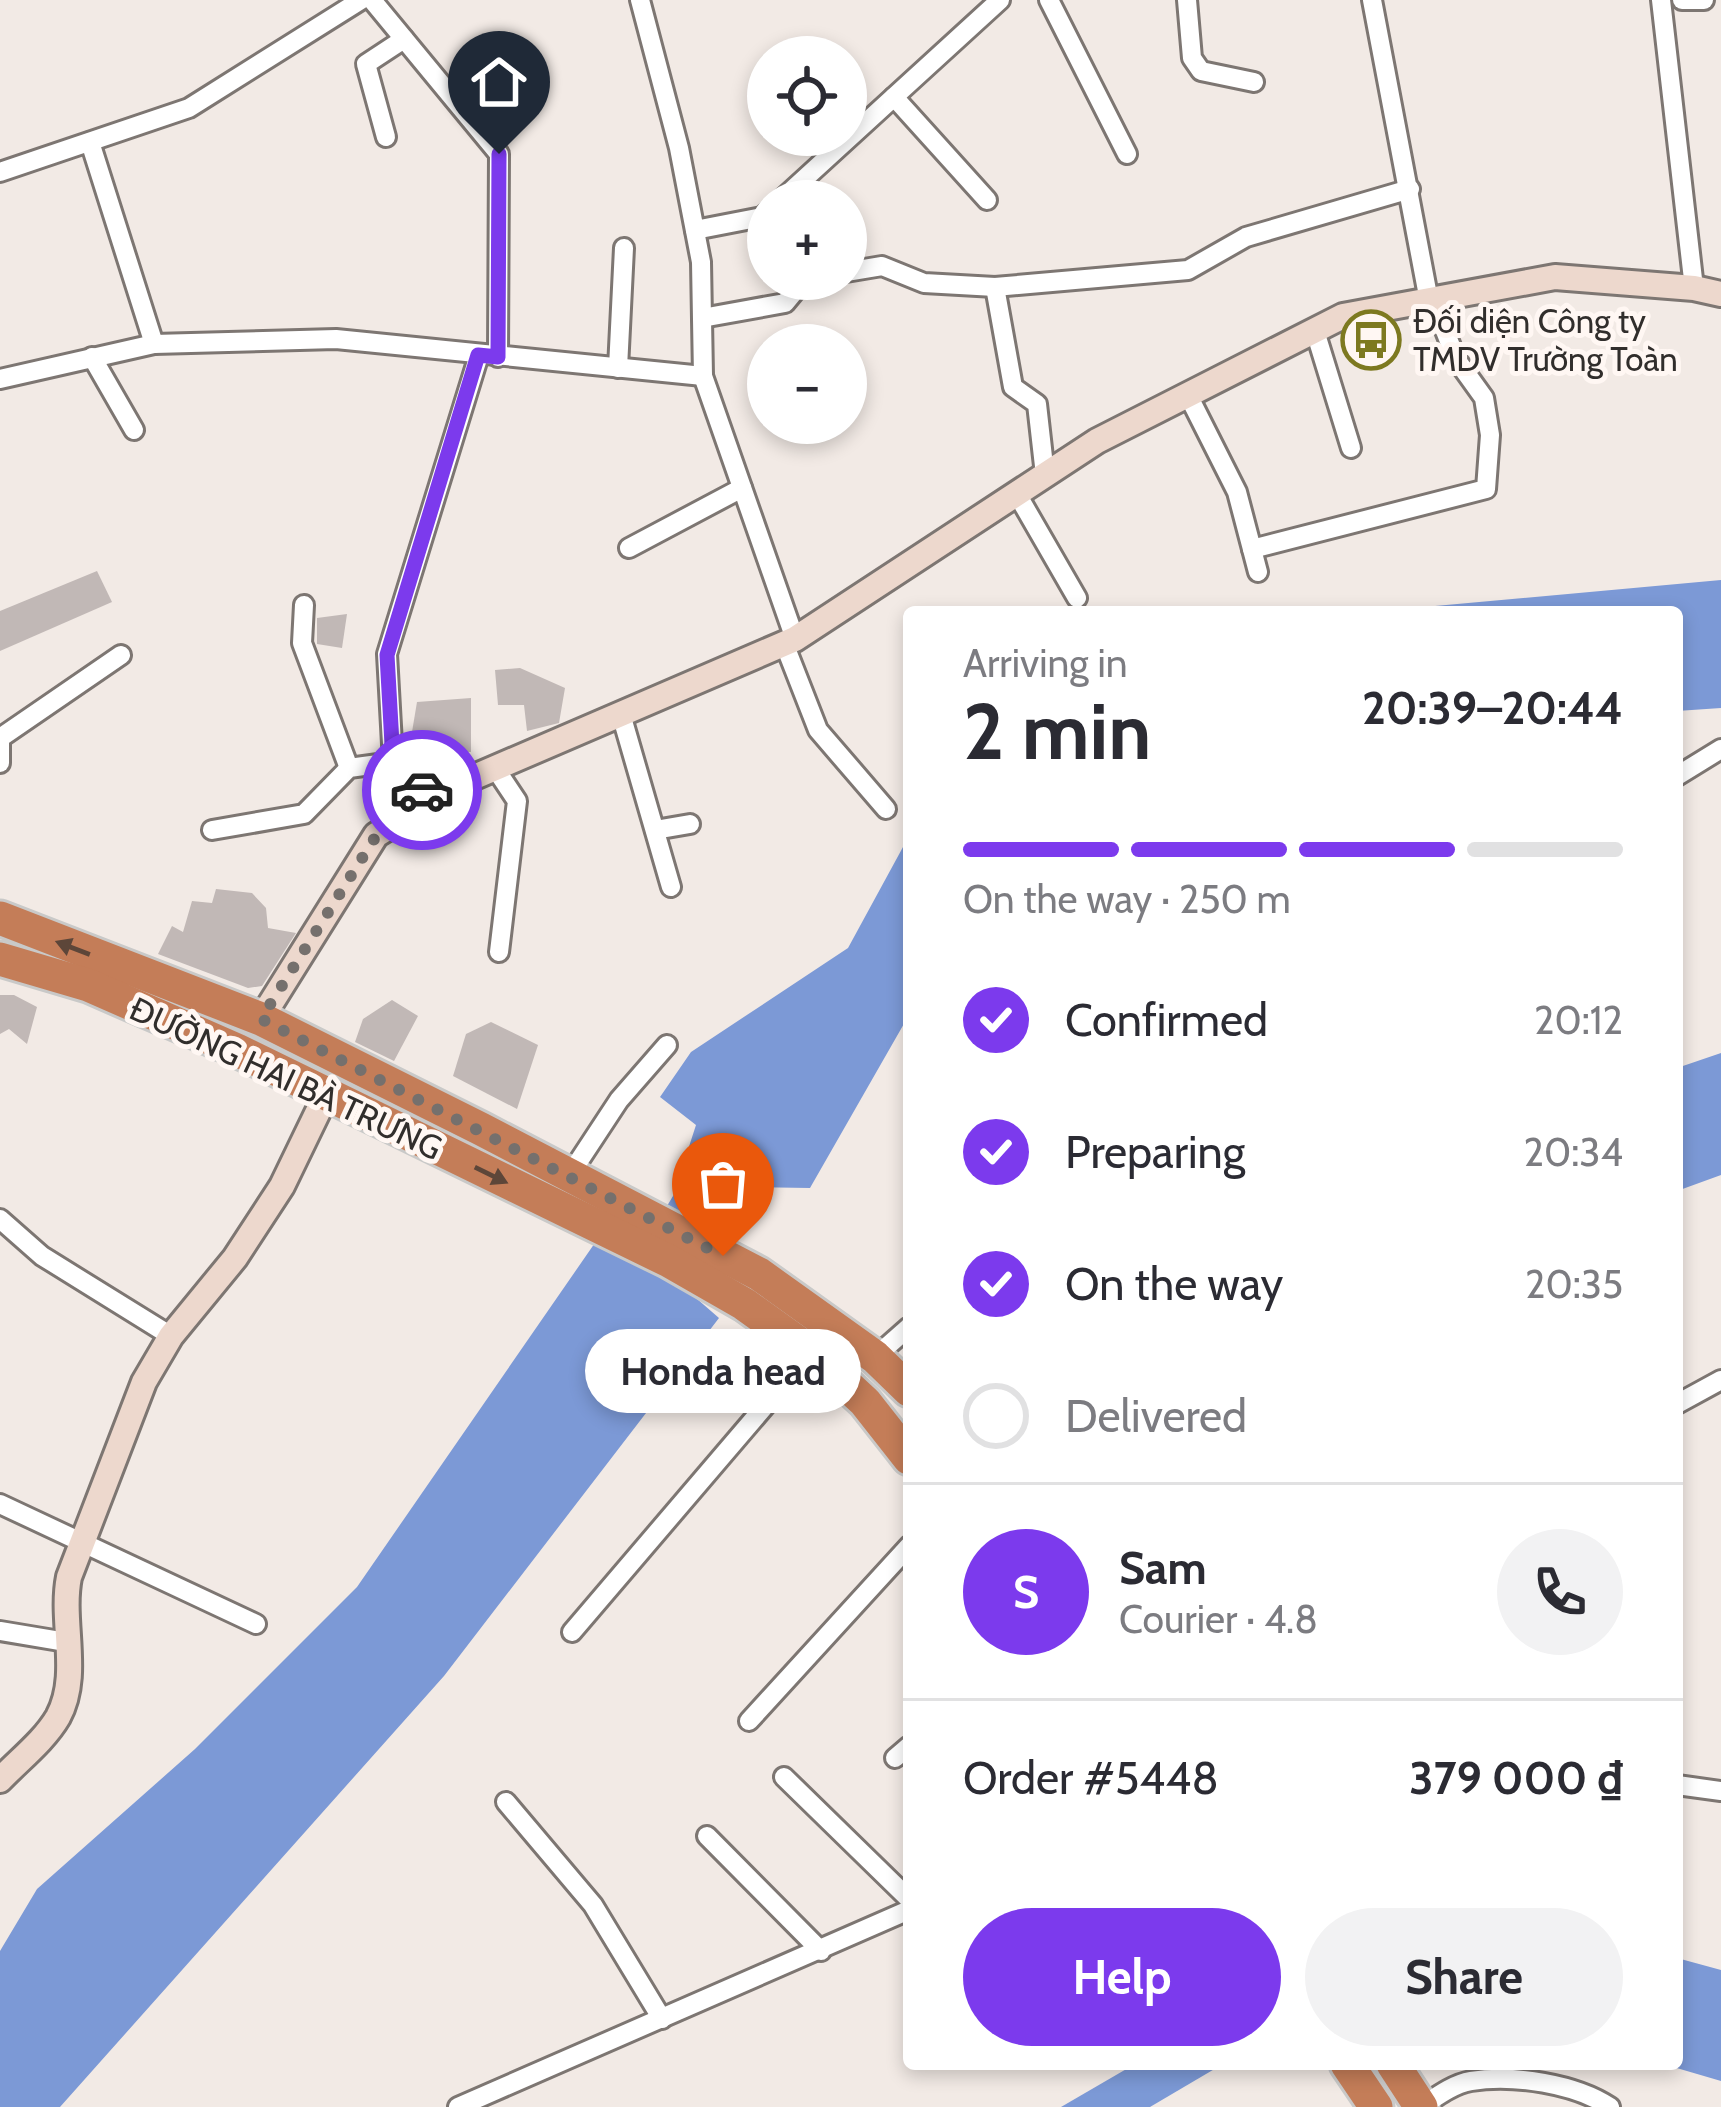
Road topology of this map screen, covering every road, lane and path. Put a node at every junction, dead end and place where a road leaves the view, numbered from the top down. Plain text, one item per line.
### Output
1 (362, 0) edge
2 (373, 0) edge
3 (640, 0) edge
4 (1000, 0) edge
5 (1049, 0) edge
6 (1187, 0) edge
7 (1372, 0) edge
8 (1661, 0) edge
9 (1682, 0) edge
10 (1704, 0) edge
11 (404, 39) junction
12 (1254, 82) dead end
13 (894, 97) junction
14 (386, 137) dead end
15 (90, 142) junction
16 (1127, 154) dead end
17 (0, 172) edge
18 (803, 180) edge
19 (1410, 189) junction
20 (986, 200) dead end
21 (747, 220) edge
22 (695, 230) junction
23 (624, 248) dead end
24 (867, 268) edge
25 (995, 287) junction
26 (1694, 288) junction
27 (1721, 294) edge
28 (787, 300) edge
29 (1431, 300) junction
30 (702, 318) junction
31 (1315, 331) junction
32 (154, 344) junction
33 (488, 356) junction
34 (92, 357) junction
35 (618, 368) junction
36 (703, 376) junction
37 (0, 379) edge
38 (1188, 395) junction
39 (134, 430) dead end
40 (1351, 448) dead end
41 (1045, 475) junction
42 (742, 488) junction
43 (1017, 494) junction
44 (629, 548) dead end
45 (1252, 549) junction
46 (1258, 572) dead end
47 (1077, 598) dead end
48 (304, 604) dead end
49 (789, 641) junction
50 (121, 655) dead end
51 (621, 714) junction
52 (0, 737) edge
53 (1721, 749) edge
54 (393, 762) junction
55 (0, 763) edge
56 (349, 768) junction
57 (495, 768) junction
58 (1683, 772) edge
59 (433, 800) junction
60 (886, 809) dead end
61 (690, 824) dead end
62 (212, 830) dead end
63 (655, 830) junction
64 (671, 887) dead end
65 (0, 919) edge
66 (499, 952) dead end
67 (0, 959) edge
68 (261, 1019) junction
69 (667, 1045) dead end
70 (326, 1095) junction
71 (572, 1190) junction
72 (0, 1219) edge
73 (903, 1333) edge
74 (171, 1336) junction
75 (811, 1352) junction
76 (875, 1357) junction
77 (1721, 1380) edge
78 (903, 1384) edge
79 (1683, 1400) edge
80 (903, 1450) edge
81 (0, 1504) edge
82 (82, 1539) junction
83 (903, 1553) edge
84 (256, 1624) dead end
85 (0, 1631) edge
86 (572, 1632) dead end
87 (66, 1642) junction
88 (749, 1721) dead end
89 (784, 1777) dead end
90 (0, 1780) edge
91 (1683, 1786) edge
92 (1721, 1791) edge
93 (506, 1802) dead end
94 (706, 1836) dead end
95 (903, 1893) edge
96 (903, 1913) edge
97 (820, 1951) junction
98 (662, 2019) junction
99 (1351, 2070) edge
100 (1397, 2070) edge
101 (458, 2107) edge
102 (1376, 2107) edge
103 (1420, 2107) edge
104 (1610, 2107) edge

1 - 15 street
2 - 11 street
3 - 22 street
4 - 13 street
5 - 16 street
6 - 12 street
7 - 19 street
8 - 26 street
9 - 10 street
11 - 14 street
11 - 33 street
13 - 18 street
13 - 20 street
15 - 17 street
15 - 32 street
19 - 25 street
19 - 29 street
21 - 22 street
22 - 30 street
23 - 35 street
24 - 25 street
25 - 41 street
26 - 27 street
26 - 29 street
28 - 30 street
29 - 31 street
29 - 45 street
30 - 36 street
31 - 38 street
31 - 40 street
32 - 33 street
32 - 34 street
33 - 35 street
33 - 54 street
34 - 37 street
34 - 39 street
35 - 36 street
36 - 42 street
38 - 41 street
38 - 45 street
41 - 43 street
42 - 44 street
42 - 49 street
43 - 47 street
43 - 49 street
45 - 46 street
48 - 56 street
49 - 51 street
49 - 60 street
50 - 52 street
51 - 57 street
51 - 63 street
52 - 55 street
53 - 58 street
54 - 56 street
54 - 59 street
56 - 62 street
57 - 59 street
57 - 66 street
59 - 68 street
61 - 63 street
63 - 64 street
68 -> 65 highway, ĐƯỜNG HAI BÀ TRƯNG
67 - 70 highway, ĐƯỜNG HAI BÀ TRƯNG
68 - 71 highway, ĐƯỜNG HAI BÀ TRƯNG
69 - 71 street
70 -> 71 highway, ĐƯỜNG HAI BÀ TRƯNG
70 - 74 street
71 - 75 highway
71 - 76 highway
72 - 74 street
73 - 76 street
74 - 82 street
75 - 80 highway
75 - 86 street
76 - 78 highway
77 - 79 street
81 - 82 street
82 - 84 street
82 - 87 street
83 - 88 street
85 - 87 street
87 - 90 street
89 - 95 street
91 - 92 street
93 - 98 street
94 - 97 street
96 - 97 street
97 - 98 street
98 - 101 street
99 - 102 highway
100 - 103 highway
103 - 104 street

